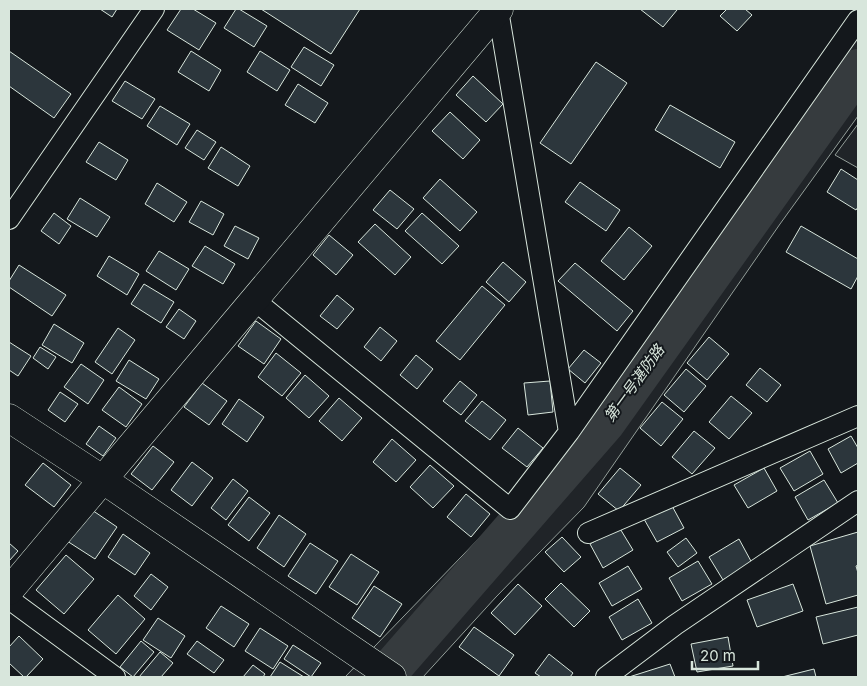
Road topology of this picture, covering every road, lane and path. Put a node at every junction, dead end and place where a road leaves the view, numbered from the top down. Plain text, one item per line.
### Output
1 (154, 9) edge
2 (499, 9) edge
3 (858, 20) edge
4 (9, 219) edge
5 (254, 299) junction
6 (858, 416) edge
7 (9, 418) edge
8 (569, 432) junction
9 (102, 479) junction
10 (858, 501) edge
11 (588, 533) dead end
12 (9, 591) edge
13 (9, 599) edge
14 (382, 670) edge
15 (116, 677) edge
16 (606, 677) edge

1 - 4 street
2 - 5 street
2 - 8 street
3 - 8 street
5 - 8 street
5 - 9 street
6 - 11 street
7 - 9 street
9 - 12 street
9 - 14 street
10 - 16 street
13 - 15 street

